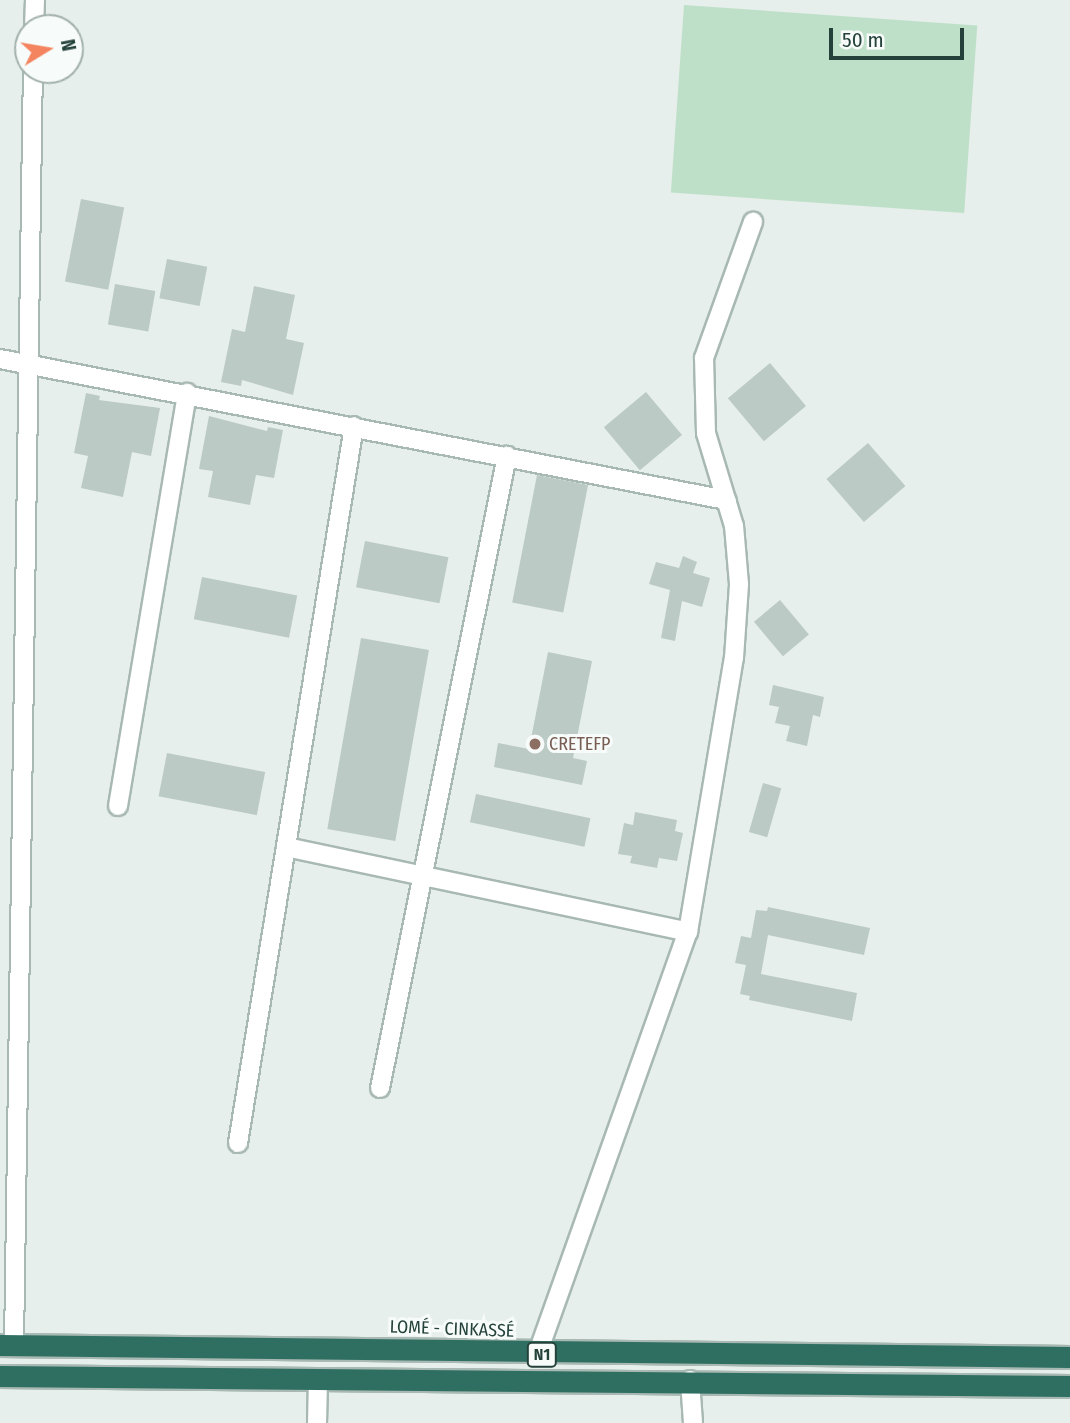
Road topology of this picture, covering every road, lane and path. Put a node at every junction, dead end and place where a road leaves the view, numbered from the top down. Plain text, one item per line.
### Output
1 (33, 84) edge
2 (753, 222) dead end
3 (0, 359) edge
4 (26, 361) junction
5 (187, 393) junction
6 (354, 426) junction
7 (507, 456) junction
8 (726, 500) junction
9 (117, 806) dead end
10 (286, 847) junction
11 (422, 879) junction
12 (688, 932) junction
13 (380, 1088) dead end
14 (237, 1143) dead end
15 (7, 1345) edge
16 (537, 1355) junction
17 (1070, 1357) edge
18 (0, 1376) edge
19 (318, 1378) junction
20 (536, 1378) junction
21 (690, 1380) junction
22 (1070, 1386) edge
23 (317, 1423) edge
24 (693, 1423) edge

1 - 4 street
2 - 8 street
3 - 4 street
4 - 5 street
4 - 15 street
5 - 6 street
5 - 9 street
6 - 7 street
6 - 10 street
7 - 8 street
7 - 11 street
8 - 12 street
10 - 11 street
10 - 14 street
11 - 12 street
11 - 13 street
12 - 16 street
15 - 16 highway, LOMÉ - CINKASSÉ / N1
16 - 17 highway, LOMÉ - CINKASSÉ / N1
16 - 20 highway
18 - 19 highway, N1
19 - 20 highway, N1
19 - 23 street
20 - 21 highway, N1
21 - 22 highway, N1
21 - 24 street

